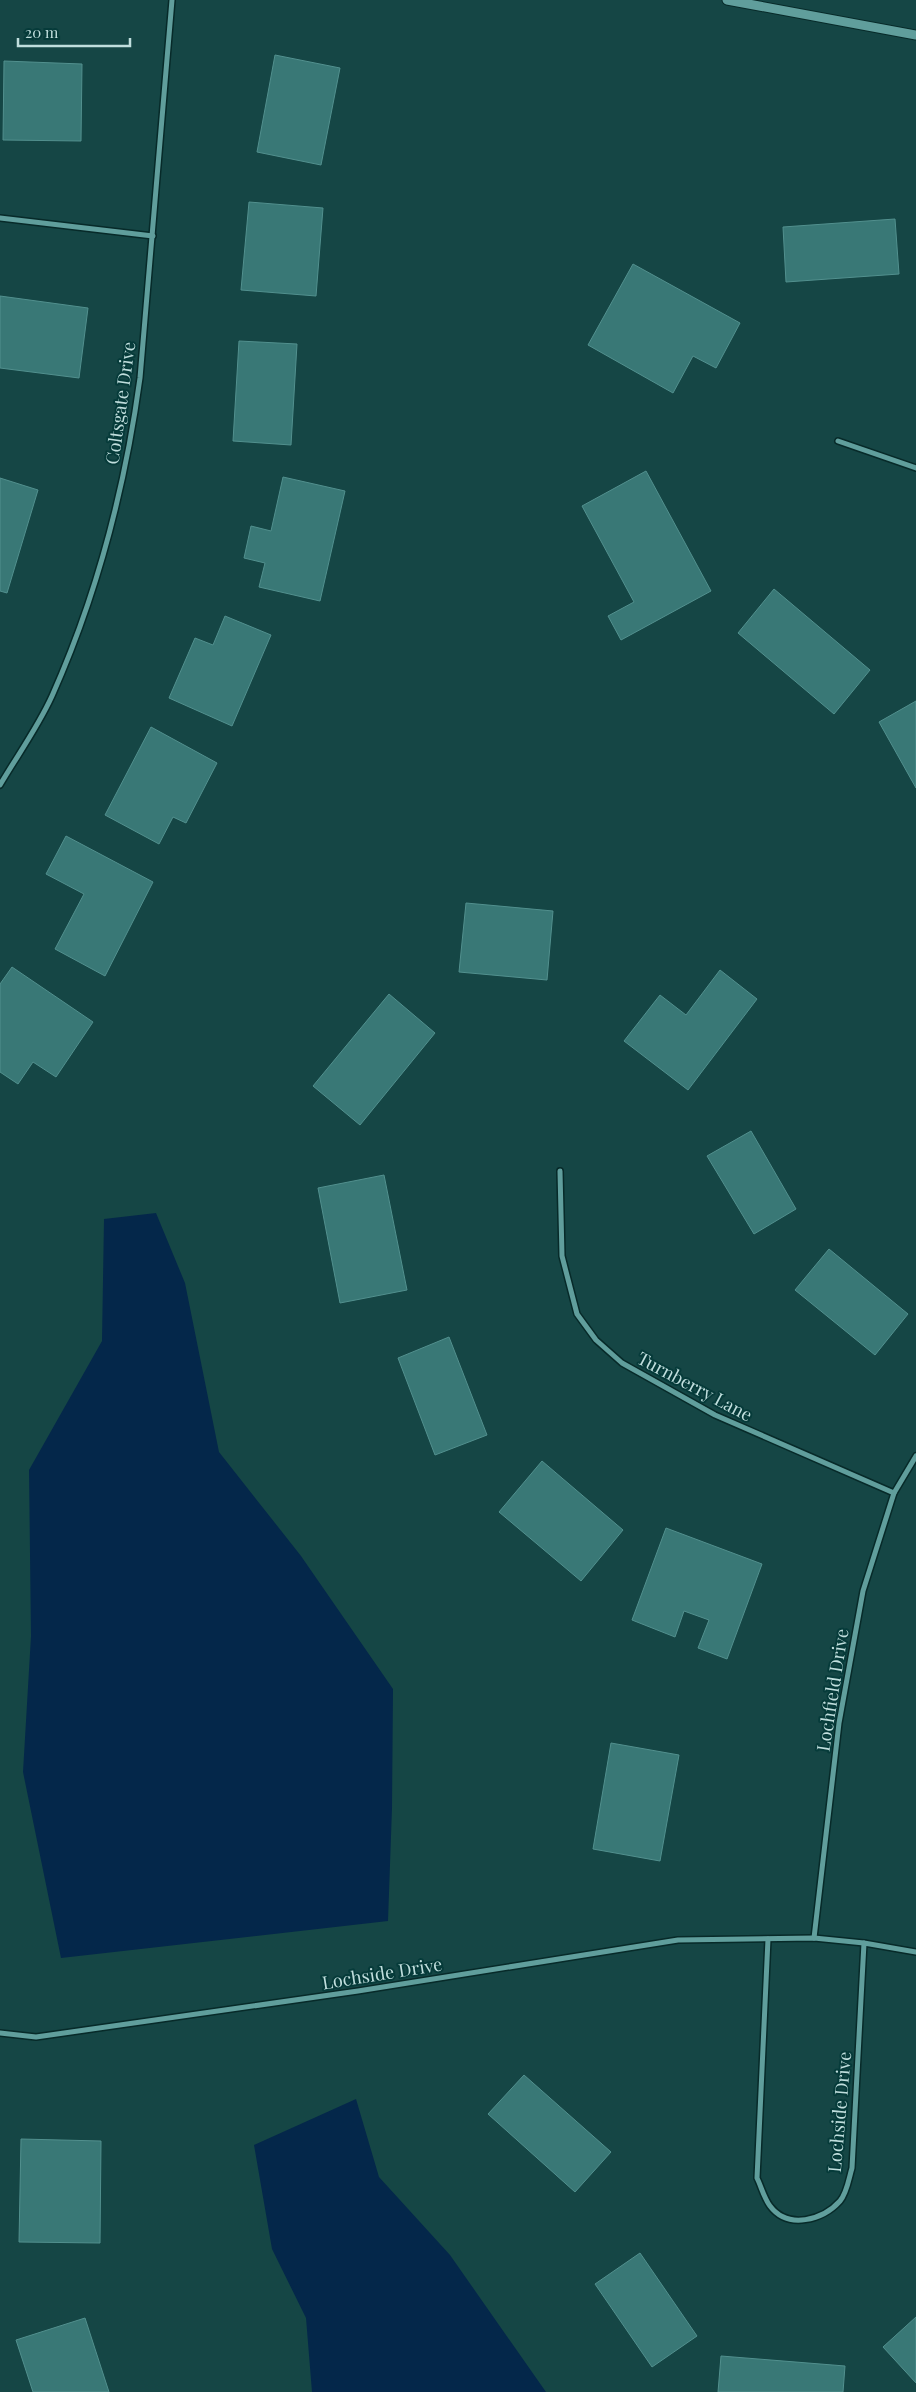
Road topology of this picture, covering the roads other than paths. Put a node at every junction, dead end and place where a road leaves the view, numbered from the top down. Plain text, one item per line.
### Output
1 (172, 0) edge
2 (727, 0) edge
3 (916, 35) edge
4 (0, 218) edge
5 (153, 236) junction
6 (838, 441) dead end
7 (916, 468) edge
8 (0, 785) edge
9 (560, 1171) dead end
10 (916, 1456) edge
11 (894, 1493) junction
12 (814, 1938) junction
13 (768, 1939) junction
14 (864, 1943) junction
15 (916, 1952) edge
16 (0, 2033) edge

1 - 5 street, Coltsgate Drive
2 - 3 street
4 - 5 street
5 - 8 street, Coltsgate Drive
6 - 7 street
9 - 11 street, Turnberry Lane
10 - 11 street, Lochfield Drive
11 - 12 street, Lochfield Drive
12 - 13 street, Lochside Drive
12 - 14 street, Lochside Drive
13 - 14 street, Lochside Drive
13 - 16 street, Lochside Drive
14 - 15 street, Lochside Drive

